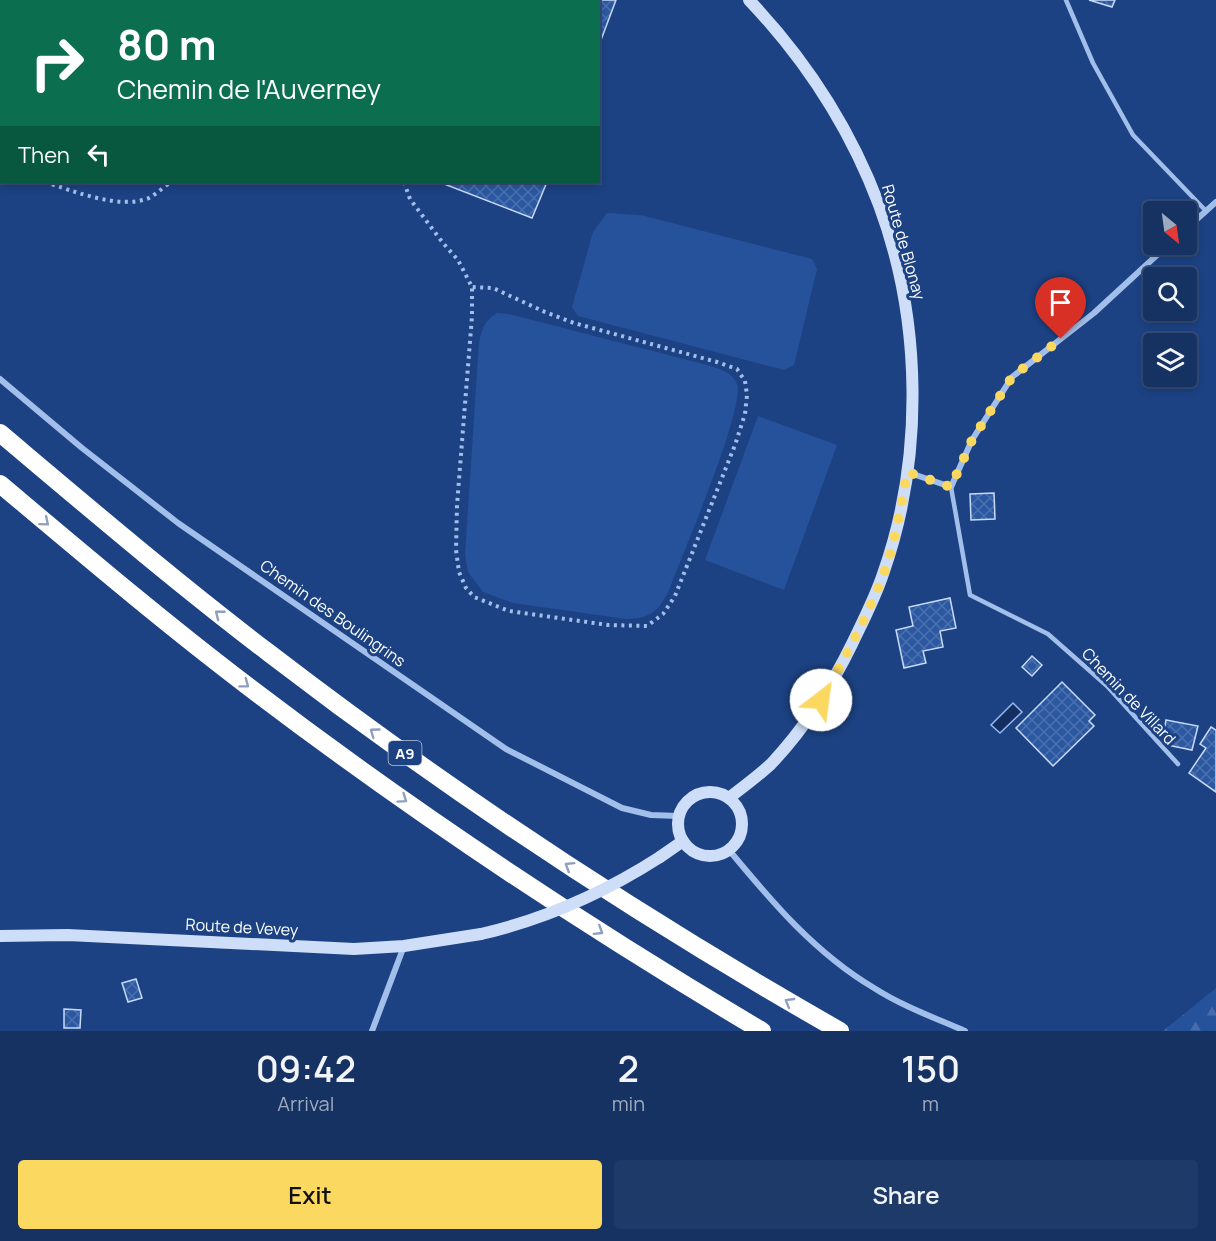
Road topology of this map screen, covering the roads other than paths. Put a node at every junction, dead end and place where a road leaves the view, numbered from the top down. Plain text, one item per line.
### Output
1 (749, 0) edge
2 (1066, 0) edge
3 (1216, 202) edge
4 (1206, 212) junction
5 (1197, 220) edge
6 (1157, 255) edge
7 (0, 379) edge
8 (0, 433) edge
9 (907, 472) junction
10 (0, 484) edge
11 (951, 487) junction
12 (1178, 764) dead end
13 (729, 798) junction
14 (679, 816) junction
15 (683, 841) junction
16 (729, 849) junction
17 (0, 936) edge
18 (404, 946) junction
19 (372, 1031) edge
20 (762, 1031) edge
21 (840, 1031) edge
22 (965, 1031) edge

1 - 9 street, Route de Blonay
2 - 4 lane
3 - 4 street
4 - 5 street
6 - 11 street
7 - 14 street, Chemin des Boulingrins
21 -> 8 highway, A9
9 - 11 street
9 - 13 street, Route de Blonay
10 -> 20 highway, A9
11 - 12 lane, Chemin de Villard
13 - 14 street
13 - 16 street
14 - 15 street
15 - 16 street
15 - 18 street, Route de Vevey, bridge
16 - 22 street
17 - 18 street, Route de Vevey
18 - 19 street

